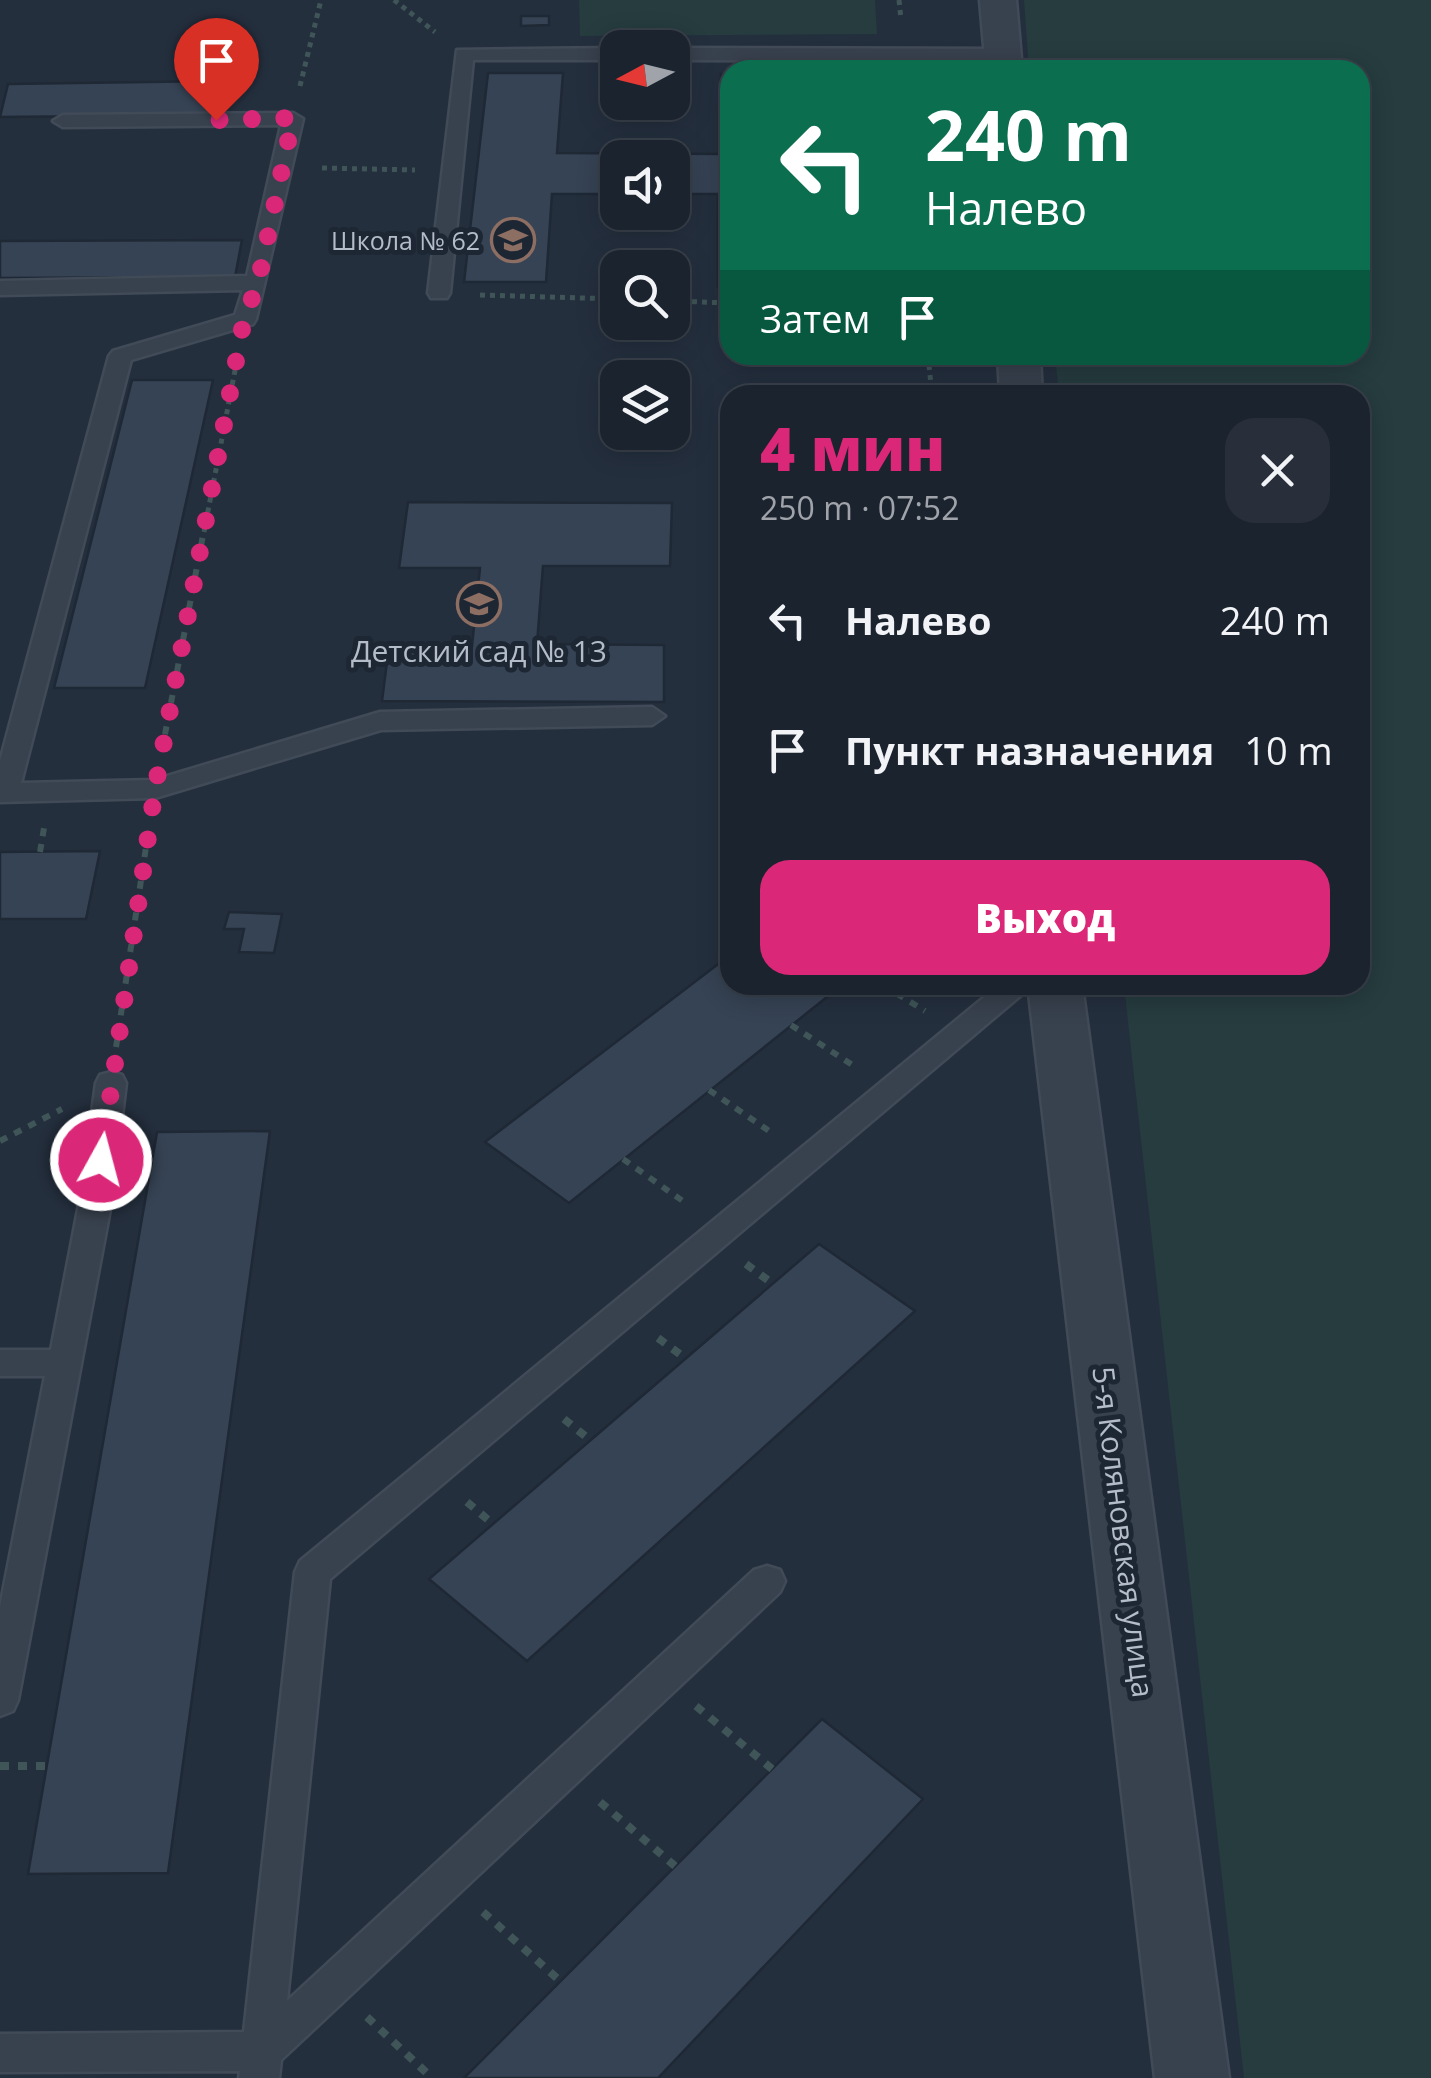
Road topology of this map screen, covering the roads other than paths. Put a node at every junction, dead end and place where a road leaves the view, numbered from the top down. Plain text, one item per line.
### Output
1 (998, 0) edge
2 (600, 54) edge
3 (690, 54) edge
4 (920, 60) edge
5 (1003, 60) edge
6 (63, 122) dead end
7 (258, 283) junction
8 (0, 288) edge
9 (439, 293) road end
10 (652, 716) dead end
11 (2, 794) edge
12 (1006, 995) edge
13 (1056, 995) edge
14 (111, 1083) road end
15 (0, 1363) edge
16 (64, 1363) junction
17 (767, 1581) dead end
18 (0, 1700) edge
19 (0, 2052) edge
20 (260, 2065) edge
21 (1192, 2078) edge

1 - 5 street
2 - 9 lane
3 - 4 lane
6 - 7 lane
7 - 8 lane
7 - 11 lane
10 - 11 lane
12 - 20 lane
13 - 21 street, 5-я Коляновская улица
14 - 16 lane
15 - 16 lane
16 - 18 lane
17 - 20 lane
19 - 20 lane

